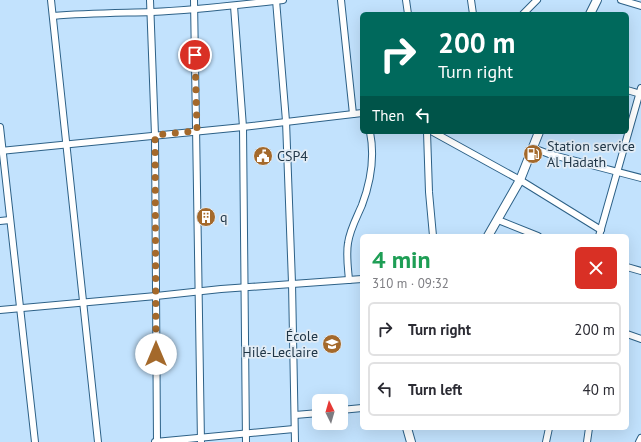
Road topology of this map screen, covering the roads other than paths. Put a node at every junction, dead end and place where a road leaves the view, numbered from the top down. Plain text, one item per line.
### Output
1 (51, 0) edge
2 (150, 0) edge
3 (194, 0) edge
4 (279, 0) edge
5 (341, 0) edge
6 (406, 0) edge
7 (471, 0) edge
8 (537, 0) edge
9 (597, 0) edge
10 (622, 0) edge
11 (234, 6) junction
12 (641, 6) edge
13 (194, 9) junction
14 (150, 12) junction
15 (408, 12) edge
16 (472, 12) edge
17 (525, 12) edge
18 (591, 12) edge
19 (53, 16) junction
20 (629, 90) edge
21 (640, 92) edge
22 (360, 113) edge
23 (353, 114) junction
24 (286, 121) junction
25 (0, 126) edge
26 (242, 127) junction
27 (629, 130) edge
28 (197, 131) junction
29 (370, 134) edge
30 (427, 134) edge
31 (437, 134) edge
32 (538, 134) edge
33 (628, 134) edge
34 (155, 135) junction
35 (67, 144) junction
36 (533, 148) junction
37 (1, 151) edge
38 (617, 171) junction
39 (641, 178) edge
40 (520, 180) junction
41 (10, 220) junction
42 (498, 220) junction
43 (0, 221) edge
44 (600, 233) edge
45 (433, 234) edge
46 (489, 234) edge
47 (533, 234) edge
48 (629, 268) edge
49 (641, 271) edge
50 (360, 279) edge
51 (349, 280) junction
52 (292, 283) junction
53 (245, 287) junction
54 (199, 290) junction
55 (156, 296) junction
56 (83, 302) junction
57 (20, 308) junction
58 (0, 310) edge
59 (629, 335) edge
60 (641, 339) edge
61 (360, 408) edge
62 (348, 409) edge
63 (312, 414) edge
64 (295, 415) junction
65 (294, 429) junction
66 (407, 430) edge
67 (549, 430) edge
68 (589, 430) edge
69 (246, 433) junction
70 (641, 438) edge
71 (201, 440) edge
72 (36, 442) edge
73 (98, 442) edge
74 (156, 442) edge
75 (246, 442) edge
76 (295, 442) edge
77 (411, 442) edge
78 (546, 442) edge
79 (588, 442) edge
80 (639, 442) edge

1 - 19 street
2 - 14 street
3 - 13 street
4 - 11 street
4 - 24 street
5 - 23 street
6 - 15 street
7 - 16 street
8 - 17 street
9 - 18 street
10 - 12 street
11 - 13 street
11 - 26 street
13 - 14 street
13 - 28 street
14 - 19 street
14 - 34 street
19 - 35 street
20 - 21 street
21 - 27 street
22 - 23 street
23 - 24 street
24 - 26 street
24 - 52 street
25 - 37 street
26 - 28 street
26 - 53 street
28 - 34 street
28 - 54 street
29 - 51 street
30 - 45 street
31 - 40 street
32 - 36 street
33 - 38 street
34 - 35 street
34 - 55 street
35 - 37 street
35 - 56 street
36 - 38 street
36 - 40 street
37 - 41 street
38 - 39 street
38 - 44 street
40 - 42 street
40 - 44 street
41 - 43 street
41 - 57 street
42 - 46 street
42 - 47 street
48 - 49 street
50 - 51 street
51 - 52 street
52 - 53 street
52 - 64 street
53 - 54 street
53 - 69 street
54 - 55 street
54 - 71 street
55 - 56 street
55 - 74 street
56 - 57 street
56 - 73 street
57 - 58 street
57 - 72 street
59 - 60 street
61 - 62 street
63 - 64 street
64 - 65 street
65 - 69 street
65 - 76 street
66 - 77 street
67 - 78 street
68 - 79 street
69 - 71 street
69 - 75 street
70 - 80 street
71 - 74 street

